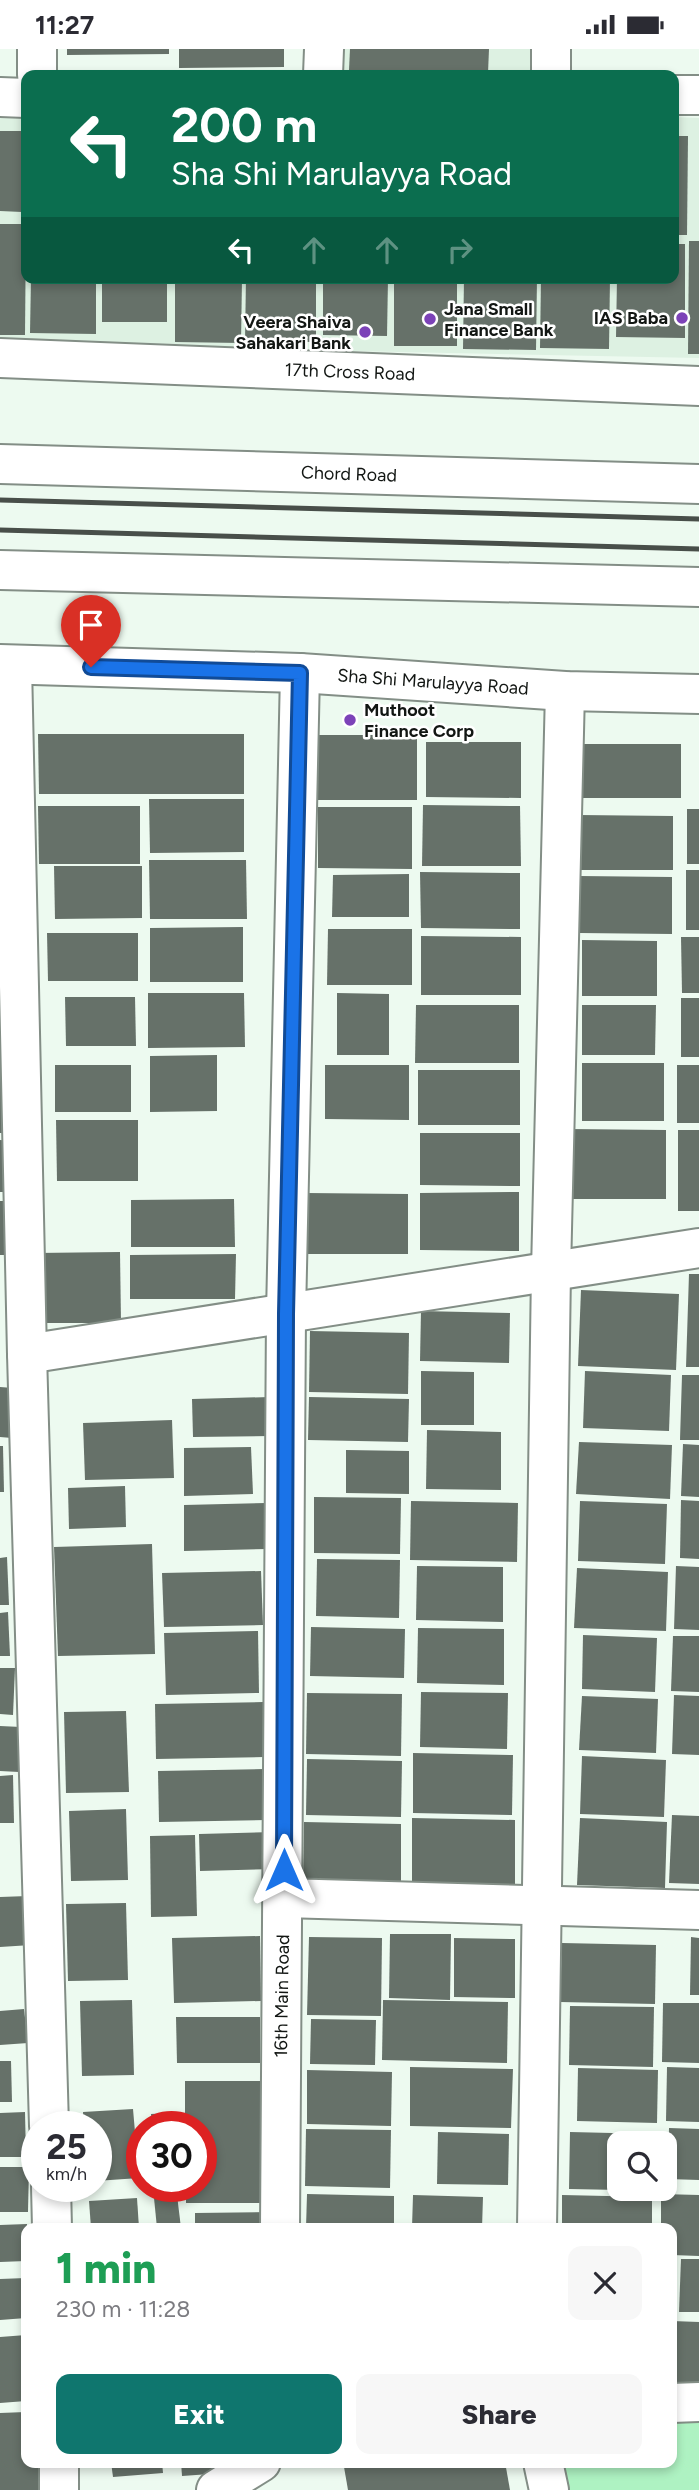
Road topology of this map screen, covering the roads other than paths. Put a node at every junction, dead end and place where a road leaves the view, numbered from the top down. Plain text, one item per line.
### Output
1 (37, 49) edge
2 (324, 49) edge
3 (551, 49) edge
4 (37, 70) edge
5 (323, 70) edge
6 (551, 70) edge
7 (679, 95) edge
8 (699, 95) edge
9 (0, 97) edge
10 (21, 98) edge
11 (0, 358) edge
12 (699, 386) edge
13 (0, 464) edge
14 (699, 484) edge
15 (0, 569) edge
16 (699, 587) edge
17 (6, 664) edge
18 (300, 673) junction
19 (565, 691) junction
20 (699, 694) edge
21 (699, 1248) edge
22 (551, 1272) junction
23 (286, 1314) junction
24 (27, 1354) junction
25 (284, 1898) junction
26 (541, 1904) junction
27 (699, 1910) edge
28 (49, 2111) edge
29 (51, 2202) edge
30 (52, 2223) edge
31 (280, 2223) edge
32 (537, 2223) edge
33 (699, 2402) edge
34 (677, 2403) edge
35 (59, 2468) edge
36 (251, 2468) edge
37 (545, 2468) edge
38 (59, 2490) edge
39 (216, 2490) edge
40 (548, 2490) edge

1 - 4 street
2 - 5 street
3 - 6 street
7 - 8 street
9 - 10 street
11 - 12 street, 17th Cross Road
13 - 14 street, Chord Road
15 - 16 street
17 - 18 street, Sha Shi Marulayya Road
17 - 24 street
18 - 19 street, Sha Shi Marulayya Road
18 - 23 street, 16th Main Road
19 - 20 street, Sha Shi Marulayya Road
19 - 22 street
21 - 22 street
22 - 23 street
22 - 26 street
23 - 24 street
23 - 25 street, 16th Main Road
24 - 28 street
25 - 26 street
25 - 31 street, 16th Main Road
26 - 27 street
26 - 32 street
29 - 30 street
33 - 34 street
35 - 38 street
36 - 39 street
37 - 40 street

